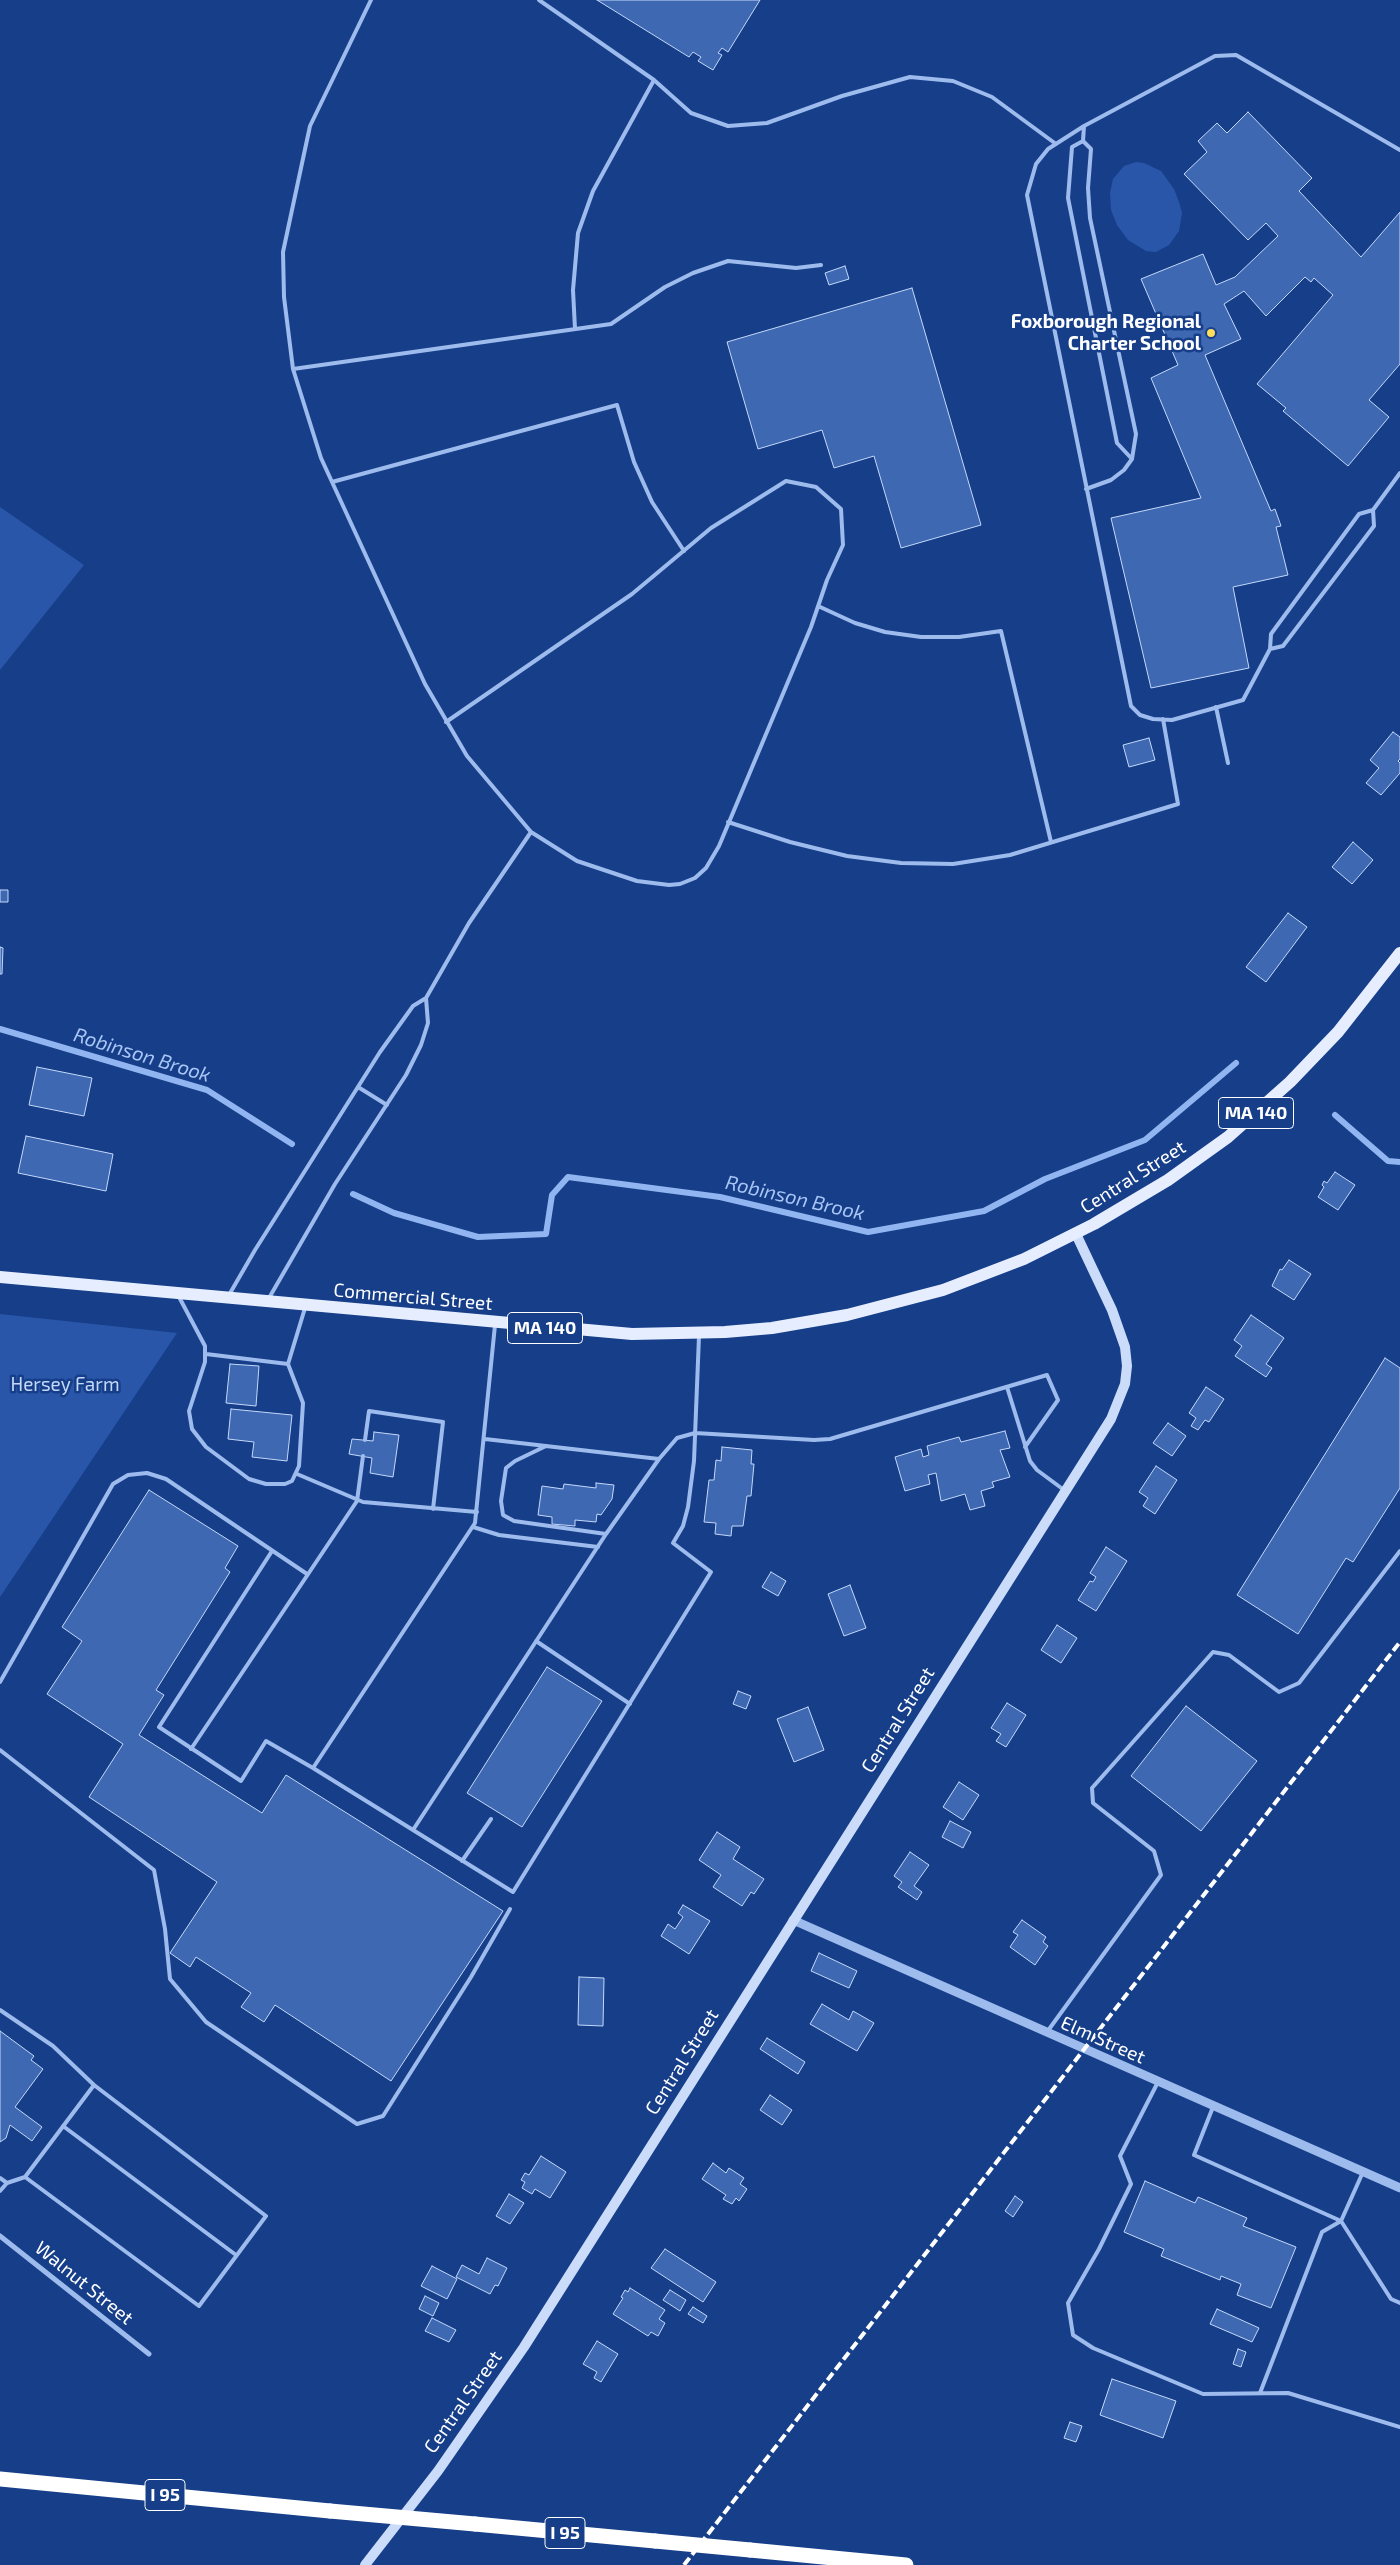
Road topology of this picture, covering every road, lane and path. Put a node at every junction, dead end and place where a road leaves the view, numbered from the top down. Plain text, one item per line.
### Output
1 (371, 0) edge
2 (539, 0) edge
3 (654, 80) junction
4 (1084, 126) junction
5 (1083, 140) junction
6 (1056, 144) junction
7 (1400, 150) edge
8 (821, 265) dead end
9 (575, 329) junction
10 (293, 369) junction
11 (1132, 459) junction
12 (1400, 473) edge
13 (332, 482) junction
14 (1086, 489) junction
15 (1373, 510) junction
16 (684, 551) junction
17 (818, 606) junction
18 (1270, 649) junction
19 (1216, 708) junction
20 (1163, 720) junction
21 (446, 722) junction
22 (1228, 762) dead end
23 (728, 822) junction
24 (531, 832) junction
25 (1051, 842) junction
26 (1400, 953) edge
27 (426, 998) junction
28 (358, 1087) junction
29 (386, 1105) junction
30 (1076, 1234) junction
31 (0, 1277) edge
32 (177, 1293) junction
33 (227, 1298) junction
34 (267, 1302) junction
35 (306, 1305) junction
36 (495, 1323) junction
37 (699, 1334) junction
38 (206, 1354) junction
39 (288, 1364) junction
40 (1007, 1387) junction
41 (695, 1433) junction
42 (485, 1439) junction
43 (365, 1440) dead end
44 (546, 1446) junction
45 (1025, 1447) junction
46 (363, 1456) dead end
47 (659, 1459) junction
48 (297, 1474) junction
49 (1065, 1491) junction
50 (357, 1501) junction
51 (433, 1509) junction
52 (477, 1512) junction
53 (473, 1527) junction
54 (606, 1534) junction
55 (598, 1547) junction
56 (272, 1551) junction
57 (1400, 1551) edge
58 (307, 1574) junction
59 (536, 1641) junction
60 (0, 1682) edge
61 (630, 1704) junction
62 (191, 1749) junction
63 (0, 1750) edge
64 (313, 1768) junction
65 (491, 1819) dead end
66 (413, 1830) junction
67 (462, 1861) junction
68 (510, 1910) dead end
69 (793, 1920) junction
70 (0, 2010) edge
71 (1046, 2033) junction
72 (1158, 2082) junction
73 (94, 2085) junction
74 (1213, 2106) junction
75 (63, 2126) junction
76 (1363, 2172) junction
77 (25, 2177) junction
78 (0, 2178) edge
79 (7, 2183) junction
80 (1400, 2188) edge
81 (0, 2191) edge
82 (1342, 2221) junction
83 (0, 2236) edge
84 (236, 2255) junction
85 (1400, 2303) edge
86 (148, 2354) dead end
87 (1260, 2394) junction
88 (1400, 2427) edge
89 (0, 2479) edge
90 (365, 2565) edge
91 (906, 2565) edge

1 - 10 lane
2 - 3 lane
3 - 6 lane
3 - 9 lane
4 - 5 lane
4 - 6 lane
4 - 7 lane
5 - 11 lane
5 - 11 lane
6 - 14 lane
8 - 9 lane
9 - 10 lane
10 - 13 lane
11 - 14 lane
12 - 15 lane
13 - 16 lane
13 - 21 lane
14 - 20 lane
15 - 18 lane
15 - 18 lane
16 - 17 lane
16 - 21 lane
17 - 23 lane
17 - 25 lane
18 - 19 lane
19 - 20 lane
19 - 22 lane
20 - 25 lane
21 - 24 lane
23 - 24 lane
23 - 25 lane
24 - 27 lane
26 - 30 main road, Central Street / MA 140
27 - 28 lane
27 - 29 lane
28 - 29 lane
28 - 33 lane
29 - 34 lane
30 - 37 main road, Commercial Street / MA 140
30 - 49 main road, Central Street
31 - 32 main road, Commercial Street / MA 140
32 - 33 main road, Commercial Street / MA 140
32 - 38 lane
33 - 34 main road, Commercial Street / MA 140
34 - 35 main road, Commercial Street / MA 140
35 - 36 main road, Commercial Street / MA 140
35 - 39 lane
36 - 37 main road, Commercial Street / MA 140
36 - 42 lane
37 - 41 lane
38 - 39 lane
38 - 48 lane
39 - 48 lane
40 - 41 lane
40 - 45 lane
40 - 45 lane
41 - 47 lane
41 - 61 lane
42 - 44 lane
42 - 52 lane
43 - 51 lane
44 - 47 lane
44 - 54 lane
45 - 49 lane
46 - 50 lane
47 - 54 lane
48 - 50 lane
49 - 69 main road, Central Street
50 - 51 lane
50 - 58 lane
51 - 52 lane
52 - 53 lane
53 - 55 lane
53 - 64 lane
54 - 55 lane
55 - 59 lane
56 - 58 lane
56 - 60 lane
56 - 62 lane
57 - 71 lane
58 - 62 lane
59 - 61 lane
59 - 66 lane
61 - 67 lane
62 - 64 lane
63 - 68 lane
64 - 66 lane
65 - 67 lane
66 - 67 lane
69 - 71 street, Elm Street
69 - 90 main road, Central Street
70 - 73 lane
71 - 72 street, Elm Street
72 - 74 street, Elm Street
72 - 87 lane
73 - 75 lane
73 - 84 lane
74 - 76 street, Elm Street
74 - 82 lane
75 - 77 lane
75 - 84 lane
76 - 80 street, Elm Street
76 - 82 lane
77 - 79 lane
77 - 84 lane
78 - 79 lane
79 - 81 lane
82 - 85 lane
82 - 87 lane
83 - 86 street, Walnut Street
87 - 88 lane
89 - 91 highway, I 95, bridge

